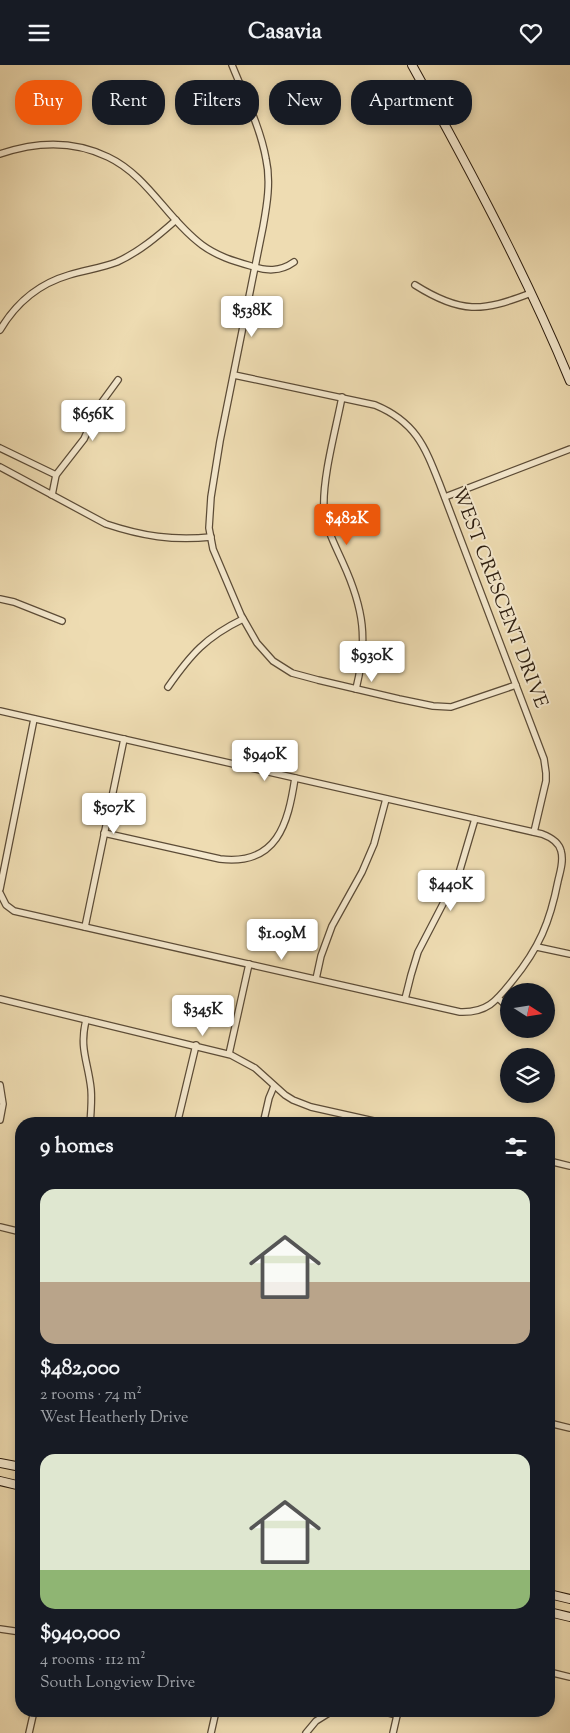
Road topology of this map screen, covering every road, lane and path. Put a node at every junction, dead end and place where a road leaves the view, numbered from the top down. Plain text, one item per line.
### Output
1 (232, 65) edge
2 (412, 65) edge
3 (0, 154) edge
4 (176, 220) junction
5 (294, 262) dead end
6 (255, 267) junction
7 (415, 285) dead end
8 (531, 293) junction
9 (0, 331) edge
10 (234, 375) junction
11 (118, 380) dead end
12 (570, 381) edge
13 (342, 397) junction
14 (0, 449) edge
15 (570, 449) edge
16 (0, 467) edge
17 (56, 475) junction
18 (52, 495) junction
19 (445, 497) junction
20 (211, 537) junction
21 (0, 599) edge
22 (243, 619) junction
23 (62, 621) dead end
24 (516, 685) junction
25 (168, 687) dead end
26 (356, 689) junction
27 (0, 711) edge
28 (34, 719) junction
29 (124, 739) junction
30 (295, 778) junction
31 (386, 799) junction
32 (475, 819) junction
33 (534, 832) junction
34 (104, 833) junction
35 (0, 889) edge
36 (0, 893) edge
37 (86, 927) junction
38 (537, 947) junction
39 (570, 954) edge
40 (249, 964) junction
41 (316, 979) junction
42 (498, 998) joint
43 (0, 999) edge
44 (405, 999) junction
45 (86, 1020) junction
46 (196, 1045) junction
47 (229, 1054) junction
48 (0, 1085) edge
49 (274, 1086) junction
50 (90, 1117) edge
51 (179, 1117) edge
52 (265, 1117) edge
53 (358, 1117) edge
54 (0, 1120) edge
55 (555, 1162) edge
56 (570, 1166) edge
57 (0, 1227) edge
58 (15, 1231) edge
59 (555, 1424) edge
60 (570, 1428) edge
61 (0, 1463) edge
62 (15, 1466) edge
63 (0, 1481) edge
64 (15, 1484) edge
65 (555, 1595) edge
66 (570, 1599) edge
67 (555, 1613) edge
68 (570, 1617) edge
69 (0, 1629) edge
70 (15, 1631) edge
71 (555, 1673) edge
72 (570, 1677) edge
73 (33, 1717) edge
74 (215, 1717) edge
75 (322, 1717) edge
76 (397, 1717) edge
77 (29, 1733) edge
78 (211, 1733) edge
79 (306, 1733) edge
80 (393, 1733) edge

1 - 6 street
2 - 8 main road
3 - 4 street
4 - 6 street
4 - 9 street
5 - 6 street
6 - 10 street
7 - 8 street
8 - 12 main road
10 - 13 street, WEST CRESCENT DRIVE
10 - 20 street
11 - 17 street
13 - 19 street, WEST CRESCENT DRIVE
13 - 26 street
14 - 17 street
15 - 19 street
16 - 18 street
17 - 18 street
18 - 20 street
19 - 24 street, WEST CRESCENT DRIVE
20 - 22 street
21 - 23 street
22 - 25 street
22 - 26 street
24 - 26 street
24 - 33 street, WEST CRESCENT DRIVE
27 - 28 street
28 - 29 street
28 - 35 street
29 - 30 street
29 - 34 street
30 - 31 street
30 - 34 street
31 - 32 street
31 - 41 street
32 - 33 street
32 - 44 street
33 - 38 street
34 - 37 street
36 - 37 street
37 - 40 street
38 - 39 street
38 - 42 street
40 - 41 street
40 - 47 street
41 - 44 street
42 - 44 street
43 - 45 street
45 - 46 street
45 - 50 street
46 - 47 street
46 - 51 street
47 - 49 street
48 - 54 street
49 - 52 street
49 - 53 street
55 - 56 street
57 - 58 street
59 - 60 street
61 - 62 main road
63 - 64 main road
65 - 66 main road
67 - 68 main road
69 - 70 street
71 - 72 street
73 - 77 street
74 - 78 street
75 - 79 street
76 - 80 street

